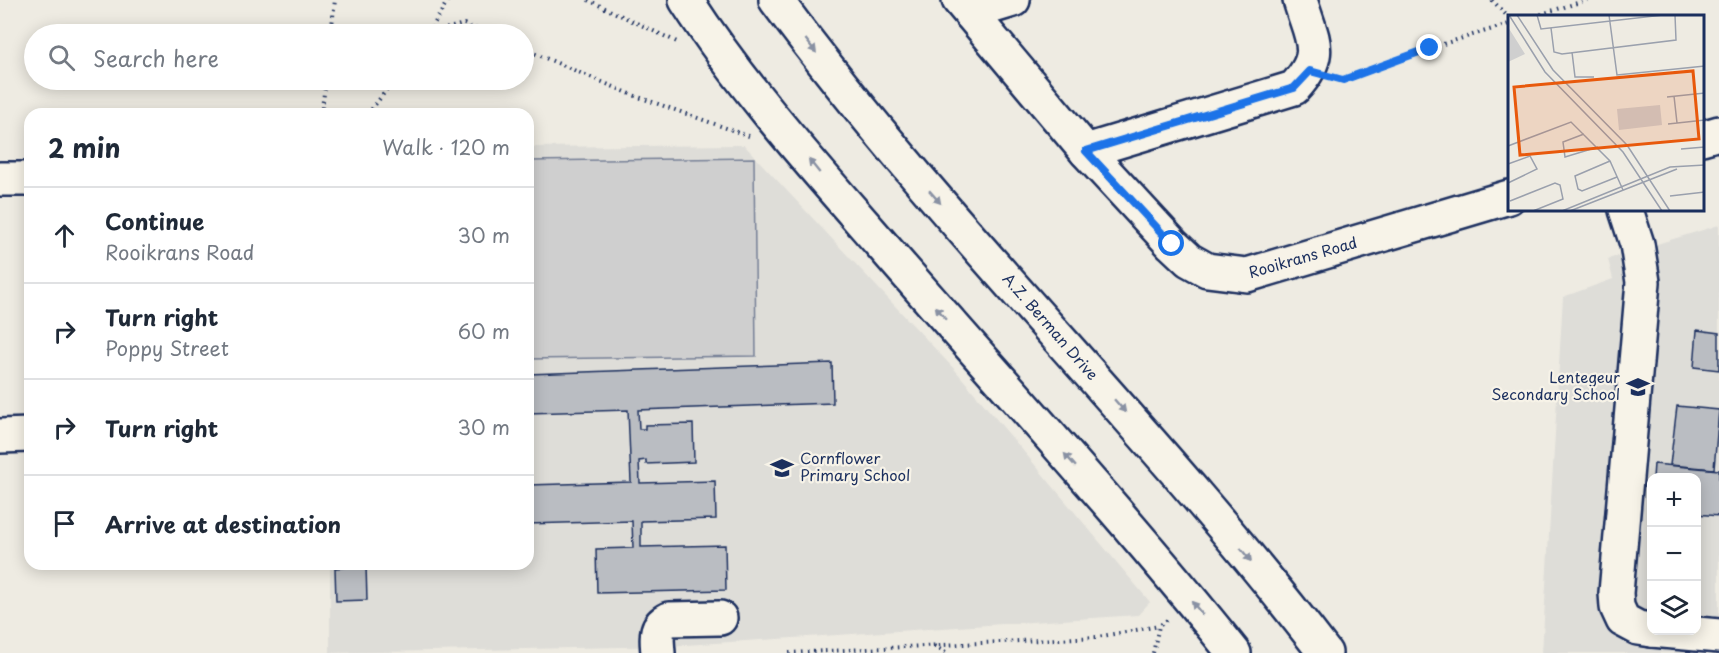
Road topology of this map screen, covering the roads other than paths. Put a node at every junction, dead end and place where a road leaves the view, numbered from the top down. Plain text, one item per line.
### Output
1 (686, 0) edge
2 (776, 0) edge
3 (1012, 0) edge
4 (1300, 0) edge
5 (964, 7) edge
6 (1719, 133) edge
7 (1704, 137) edge
8 (1086, 151) junction
9 (0, 179) edge
10 (24, 179) edge
11 (1508, 197) edge
12 (1627, 212) edge
13 (24, 435) edge
14 (0, 436) edge
15 (720, 618) dead end
16 (1647, 629) edge
17 (1701, 634) edge
18 (1719, 636) edge
19 (658, 653) edge
20 (1234, 653) edge
21 (1325, 653) edge

20 -> 1 main road
2 -> 21 main road, A.Z. Berman Drive
3 - 5 main road
4 - 8 main road
5 - 8 main road, Rooikrans Road
6 - 7 main road
8 - 11 main road, Rooikrans Road
9 - 10 main road
12 - 16 main road
13 - 14 main road
15 - 19 main road
17 - 18 main road

